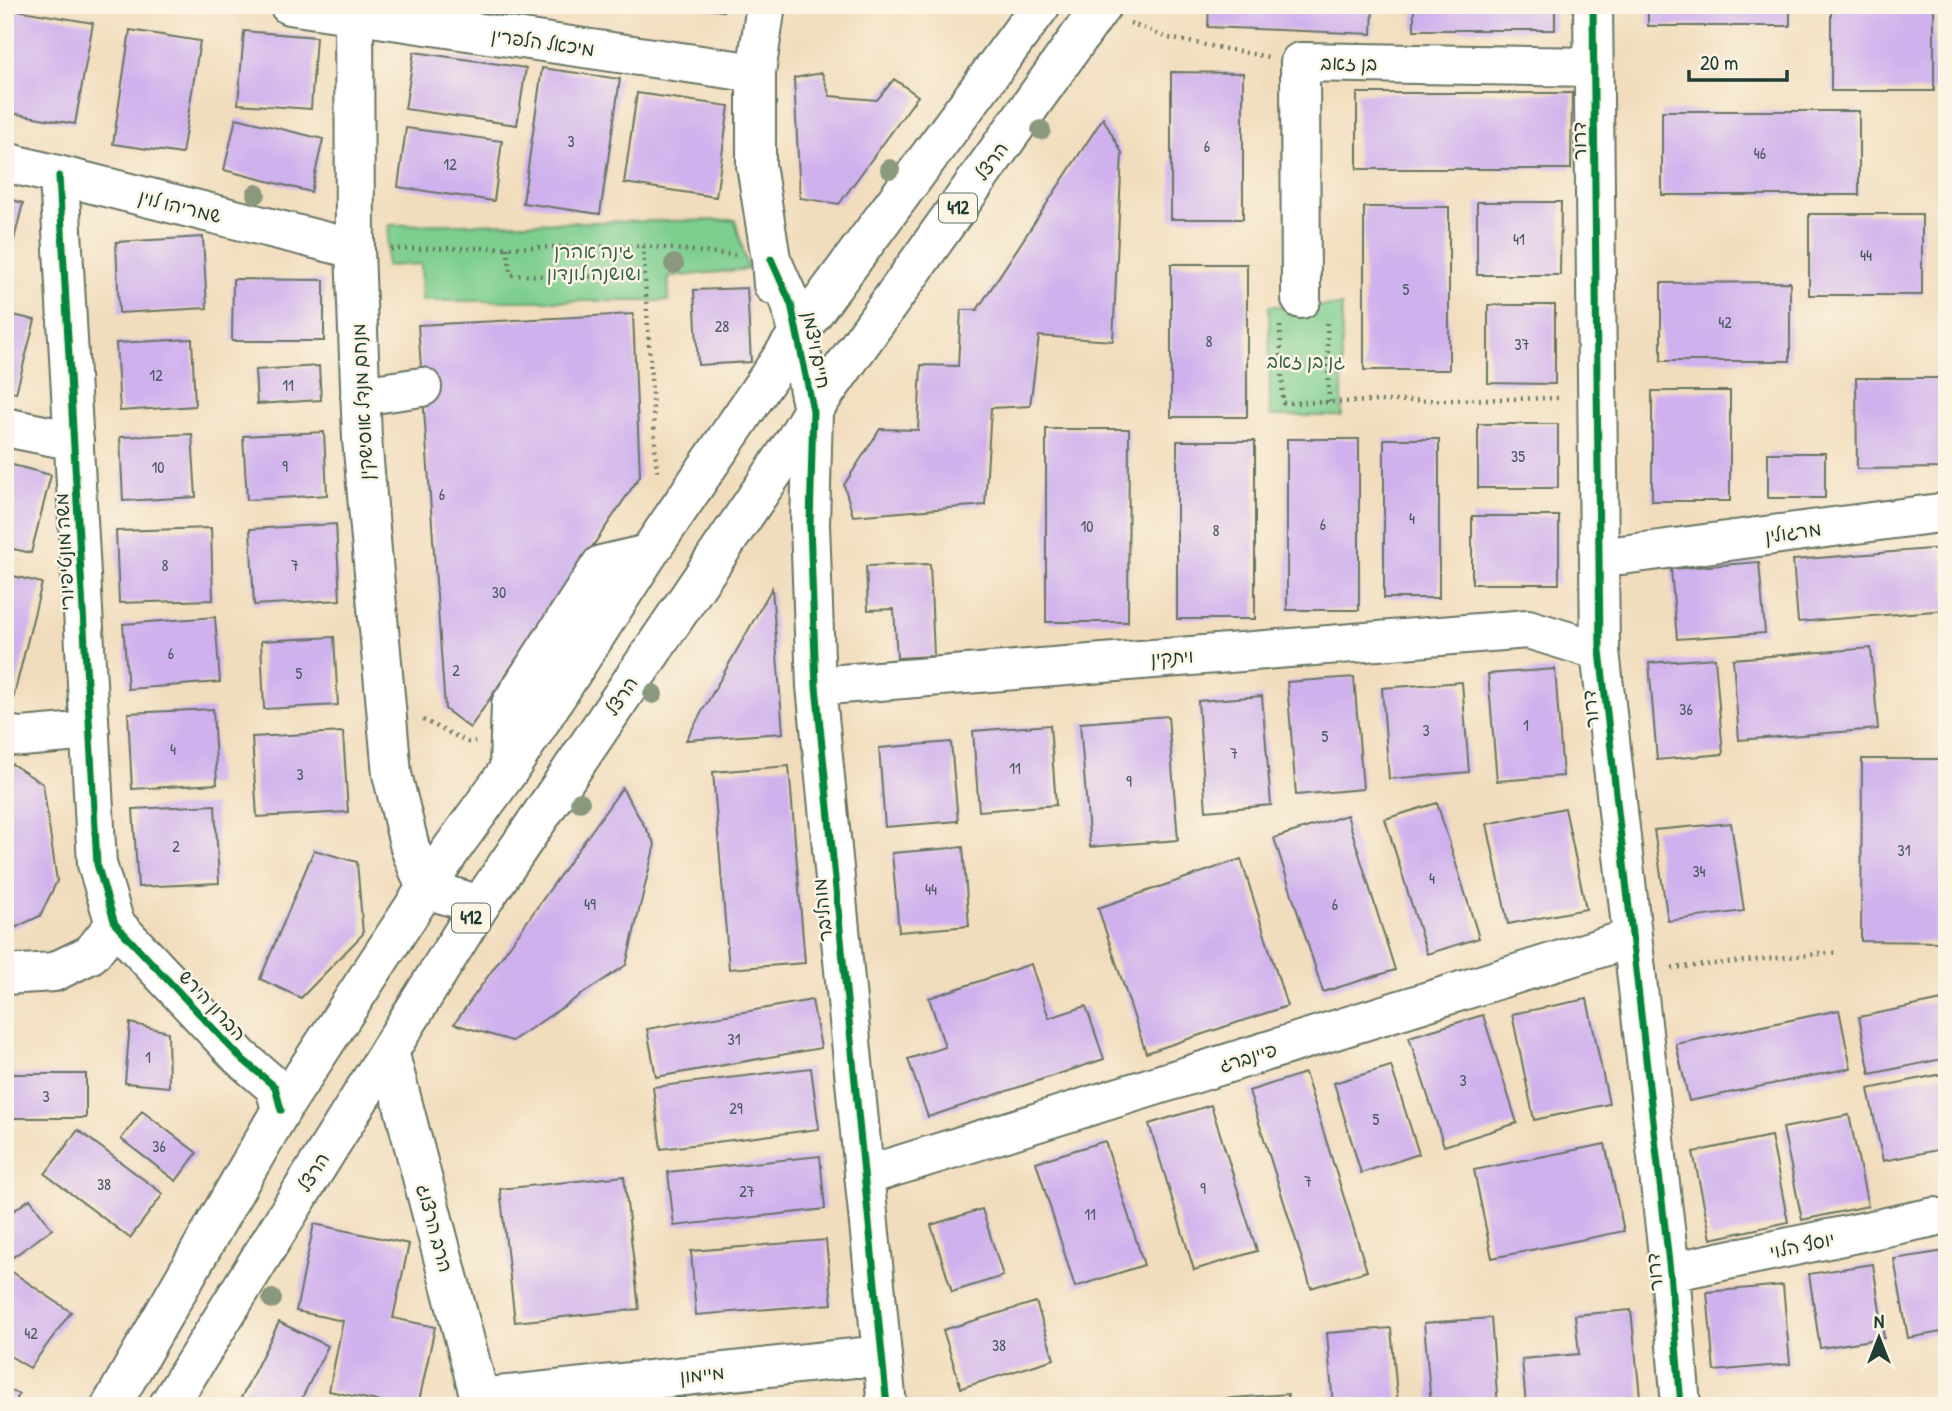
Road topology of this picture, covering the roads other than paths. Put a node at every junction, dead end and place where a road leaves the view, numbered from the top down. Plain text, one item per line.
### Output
1 (289, 5) edge
2 (766, 5) edge
3 (1041, 5) edge
4 (1593, 5) edge
5 (1100, 8) edge
6 (353, 10) edge
7 (1594, 67) junction
8 (756, 74) junction
9 (5, 162) edge
10 (59, 176) junction
11 (355, 249) junction
12 (771, 259) junction
13 (837, 281) junction
14 (1301, 299) road end
15 (788, 349) junction
16 (422, 387) dead end
17 (360, 396) junction
18 (804, 426) junction
19 (5, 427) edge
20 (74, 441) junction
21 (1947, 512) edge
22 (1599, 540) junction
23 (1600, 609) junction
24 (1528, 629) junction
25 (1600, 651) junction
26 (816, 686) junction
27 (90, 732) junction
28 (5, 735) edge
29 (398, 797) junction
30 (451, 849) junction
31 (426, 889) junction
32 (480, 905) junction
33 (115, 924) junction
34 (1634, 954) junction
35 (5, 975) edge
36 (389, 1051) junction
37 (281, 1110) junction
38 (864, 1176) junction
39 (1934, 1217) dead end
40 (1670, 1272) junction
41 (882, 1355) junction
42 (481, 1402) edge
43 (111, 1406) edge
44 (168, 1406) edge
45 (887, 1406) edge
46 (1681, 1406) edge

1 - 6 street, מיכאל הלפרין
2 - 8 street, חיים ויצמן
3 - 13 street
4 - 7 street, דרור
5 - 18 street, הרצל / 412
6 - 8 street, מיכאל הלפרין
6 - 11 street, מנחם מנדל אוסישקין
7 - 14 street, בן זאב
7 - 22 street, דרור
8 - 12 street, חיים ויצמן
9 - 10 street, שמריהו לוין
10 - 11 street, שמריהו לוין
10 - 20 street, משה מונטיפיורי
11 - 17 street, מנחם מנדל אוסישקין
12 - 13 street, חיים ויצמן
12 - 15 street, חיים ויצמן
13 - 15 street
15 - 18 street, חיים ויצמן
15 - 30 street
16 - 17 street
17 - 29 street, מנחם מנדל אוסישקין
18 - 26 street, מוהליבר
18 - 32 street, הרצל / 412
19 - 20 street
20 - 27 street, משה מונטיפיורי
21 - 22 street, מרגולין
22 - 23 street, דרור
23 - 24 street, ויתקין
23 - 25 street, דרור
24 - 25 street, ויתקין
24 - 26 street, ויתקין
25 - 34 street, דרור
26 - 38 street, מוהליבר
27 - 28 street
27 - 33 street, משה מונטיפיורי
29 - 30 street, מנחם מנדל אוסישקין
29 - 31 street, מנחם מנדל אוסישקין
30 - 31 street
30 - 32 street, מנחם מנדל אוסישקין
31 - 32 street
31 - 37 street
32 - 36 street, הרצל / 412
33 - 35 street
33 - 37 street, הברון הירש
34 - 38 street, פיינברג
34 - 40 street, דרור
36 - 42 street, הרב הרצוג
36 - 44 street, הרצל / 412
37 - 43 street
38 - 41 street, מוהליבר
39 - 40 street, יוסף הלוי
40 - 46 street, דרור
41 - 42 street, מיימון
41 - 45 street, מוהליבר

